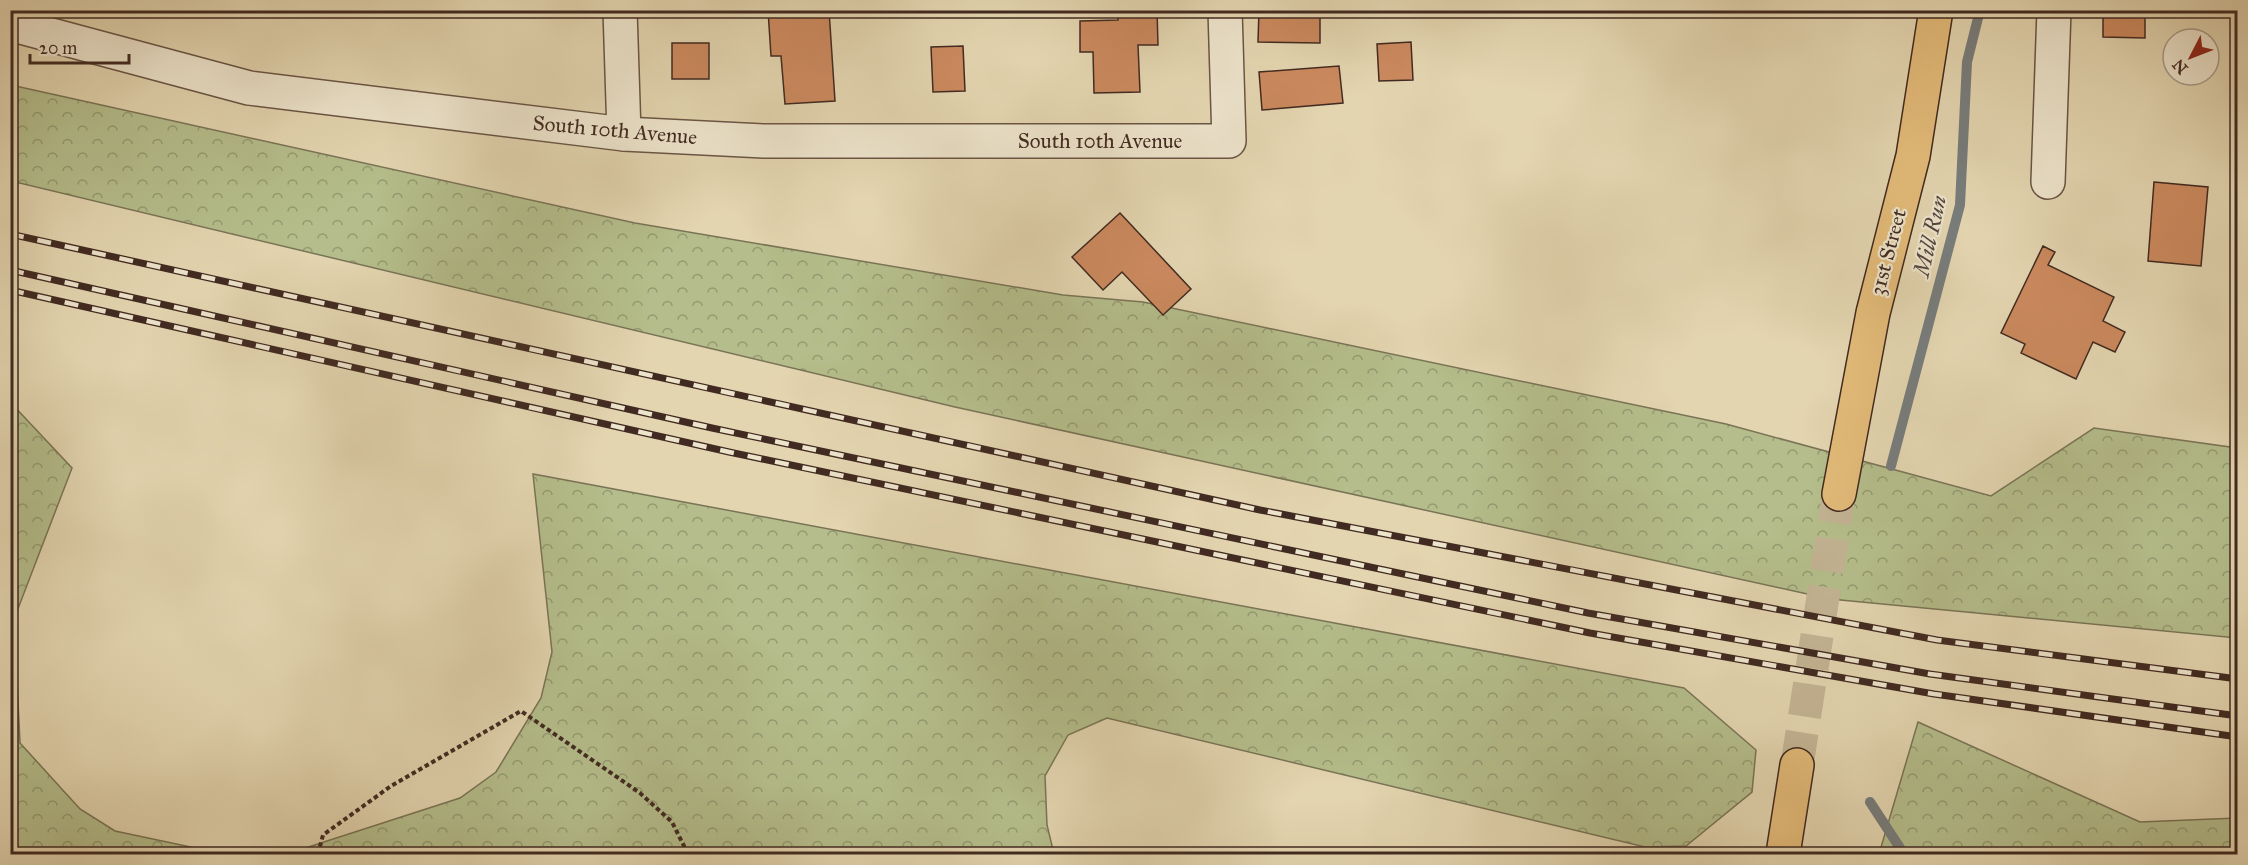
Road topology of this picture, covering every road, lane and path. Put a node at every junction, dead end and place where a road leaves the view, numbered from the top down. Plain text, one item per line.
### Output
1 (620, 10) edge
2 (1225, 10) edge
3 (1936, 10) edge
4 (2054, 10) edge
5 (10, 24) edge
6 (624, 134) junction
7 (2048, 182) dead end
8 (1839, 494) tunnel mouth
9 (1797, 765) tunnel mouth
10 (318, 855) edge
11 (688, 855) edge
12 (1783, 855) edge

1 - 6 street
2 - 6 street, South 10th Avenue
3 - 8 main road, 31st Street
4 - 7 street
5 - 6 street, South 10th Avenue
9 - 12 main road
10 - 11 path

